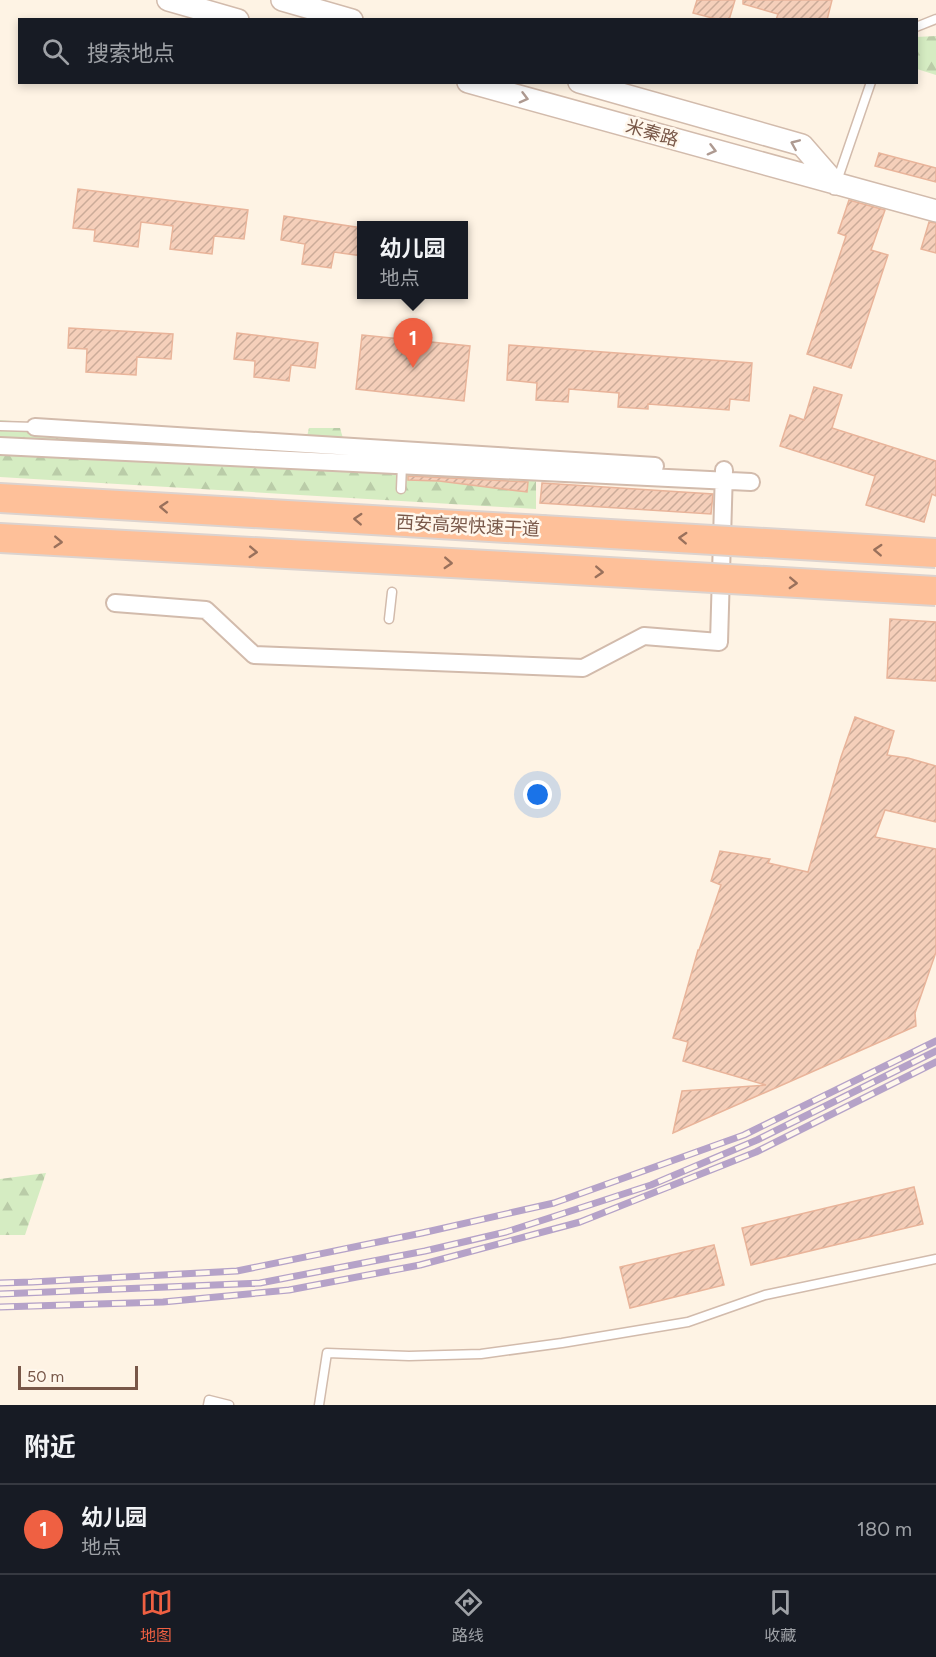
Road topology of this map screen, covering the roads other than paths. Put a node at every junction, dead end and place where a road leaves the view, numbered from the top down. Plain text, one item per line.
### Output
1 (168, 0) edge
2 (282, 0) edge
3 (231, 18) edge
4 (345, 18) edge
5 (936, 19) edge
6 (918, 26) edge
7 (475, 84) edge
8 (586, 84) edge
9 (870, 84) edge
10 (680, 110) junction
11 (671, 139) junction
12 (836, 184) junction
13 (936, 212) edge
14 (0, 426) edge
15 (35, 427) joint
16 (0, 446) edge
17 (402, 465) junction
18 (724, 475) junction
19 (751, 477) dead end
20 (401, 489) dead end
21 (0, 498) edge
22 (0, 538) edge
23 (936, 553) edge
24 (936, 591) edge
25 (392, 592) dead end
26 (115, 603) dead end
27 (389, 620) dead end
28 (936, 1259) edge
29 (207, 1405) edge
30 (229, 1405) edge
31 (319, 1405) edge

1 - 3 street
2 - 4 street
5 - 6 lane
7 -> 11 street, 米秦路
8 - 10 street, 米秦路
9 - 12 lane
10 - 11 street
12 -> 10 street, 米秦路
11 -> 12 street, 米秦路
12 - 13 street, 米秦路
14 - 15 lane
15 - 18 street
16 - 17 street
17 - 18 street
17 - 20 lane
18 - 19 street
18 - 26 street
23 -> 21 highway, 西安高架快速干道, bridge
22 -> 24 highway, bridge
25 - 27 lane
28 - 31 lane
29 - 30 lane

